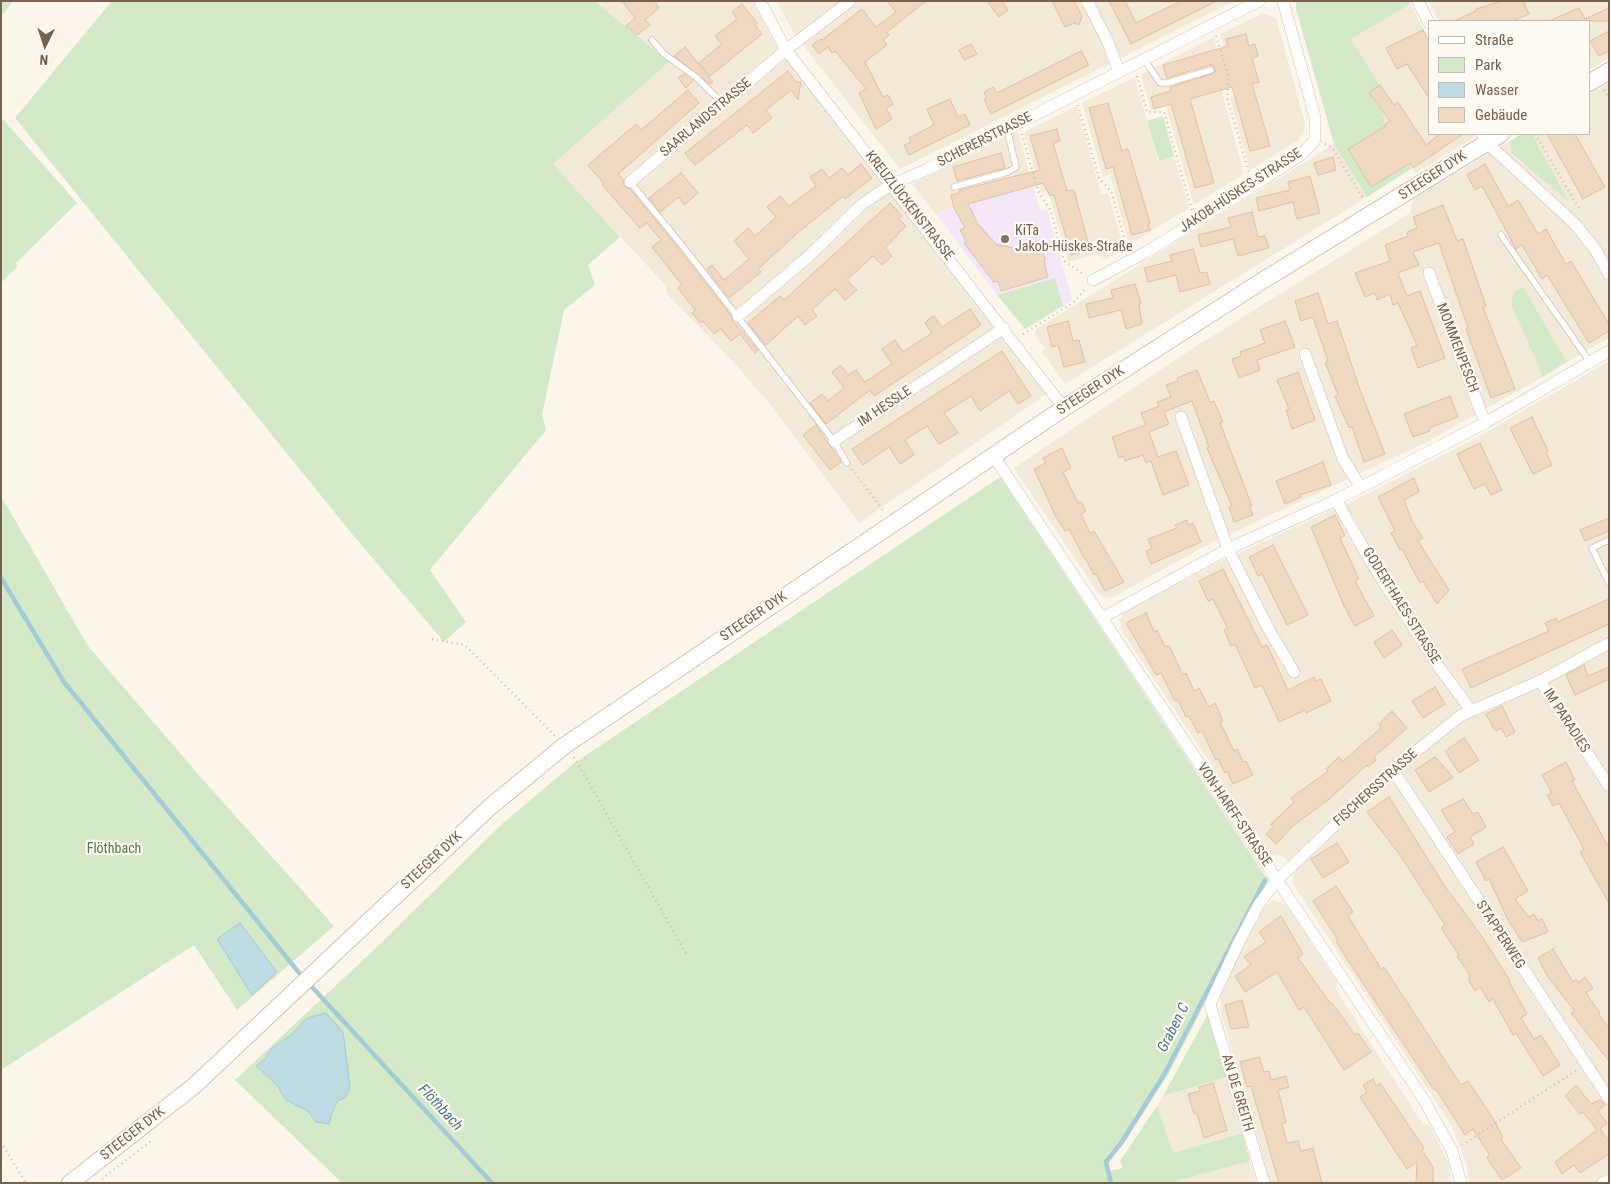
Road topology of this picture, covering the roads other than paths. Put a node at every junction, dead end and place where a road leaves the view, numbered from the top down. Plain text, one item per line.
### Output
1 (760, 1) edge
2 (850, 1) edge
3 (1087, 1) edge
4 (1259, 1) edge
5 (1282, 1) edge
6 (1418, 1) edge
7 (1428, 21) edge
8 (652, 40) dead end
9 (786, 50) junction
10 (1139, 62) junction
11 (1211, 70) dead end
12 (1609, 71) edge
13 (1119, 72) junction
14 (1590, 82) edge
15 (723, 104) junction
16 (1007, 128) junction
17 (1497, 135) edge
18 (1484, 138) edge
19 (630, 182) joint
20 (892, 184) junction
21 (954, 187) dead end
22 (1501, 236) dead end
23 (1606, 262) edge
24 (1429, 273) dead end
25 (1609, 274) edge
26 (1093, 280) road end
27 (738, 316) junction
28 (1004, 328) junction
29 (1609, 351) edge
30 (1305, 354) dead end
31 (1590, 362) junction
32 (1064, 408) junction
33 (1181, 417) dead end
34 (1486, 423) junction
35 (834, 440) junction
36 (993, 455) junction
37 (847, 463) road end
38 (1360, 486) junction
39 (1336, 500) junction
40 (1609, 540) edge
41 (1228, 549) junction
42 (1609, 583) edge
43 (1102, 618) junction
44 (1609, 642) edge
45 (1294, 672) dead end
46 (1540, 681) junction
47 (1470, 709) junction
48 (1393, 770) junction
49 (1609, 786) edge
50 (1277, 880) junction
51 (1210, 1004) joint
52 (1609, 1099) edge
53 (1609, 1180) edge
54 (70, 1183) edge
55 (1264, 1183) edge
56 (1460, 1183) edge
57 (1603, 1183) edge

1 - 9 street, KREUZLÜCKENSTRASSE
2 - 9 street, SAARLANDSTRASSE
3 - 13 street
4 - 10 street, SCHERERSTRASSE
5 - 26 street, JAKOB-HÜSKES-STRASSE
6 - 7 street
8 - 15 lane
9 - 15 street, SAARLANDSTRASSE
9 - 20 street, KREUZLÜCKENSTRASSE
10 - 11 lane
10 - 13 street, SCHERERSTRASSE
12 - 14 street
13 - 16 street, SCHERERSTRASSE
15 - 19 street, SAARLANDSTRASSE
16 - 20 street, SCHERERSTRASSE
16 - 21 lane
17 - 18 street, STEEGER DYK
18 - 23 street
18 - 32 street, STEEGER DYK
19 - 27 lane, SAARLANDSTRASSE
20 - 27 street, SCHERERSTRASSE
20 - 28 street, KREUZLÜCKENSTRASSE
22 - 31 lane
23 - 25 street
24 - 34 street, MOMMENPESCH
27 - 35 lane
28 - 32 street, KREUZLÜCKENSTRASSE
28 - 35 street, IM HESSLE
29 - 31 street
30 - 38 street
31 - 34 street
32 - 36 street, STEEGER DYK
33 - 41 street
34 - 38 street
35 - 37 lane
36 - 43 street, VON-HARFF-STRASSE
36 - 54 street, STEEGER DYK
38 - 39 street
39 - 41 street
39 - 47 street, GODERT-HAES-STRASSE
40 - 42 lane
41 - 43 street
41 - 45 street
43 - 50 street, VON-HARFF-STRASSE
44 - 46 street, FISCHERSSTRASSE
46 - 47 street, FISCHERSSTRASSE
46 - 49 street, IM PARADIES
47 - 48 street, FISCHERSSTRASSE
48 - 50 street, FISCHERSSTRASSE
48 - 52 street, STAPPERWEG
50 - 51 street, FISCHERSSTRASSE
50 - 56 street, VON-HARFF-STRASSE
51 - 55 street, AN DE GREITH
53 - 57 street

